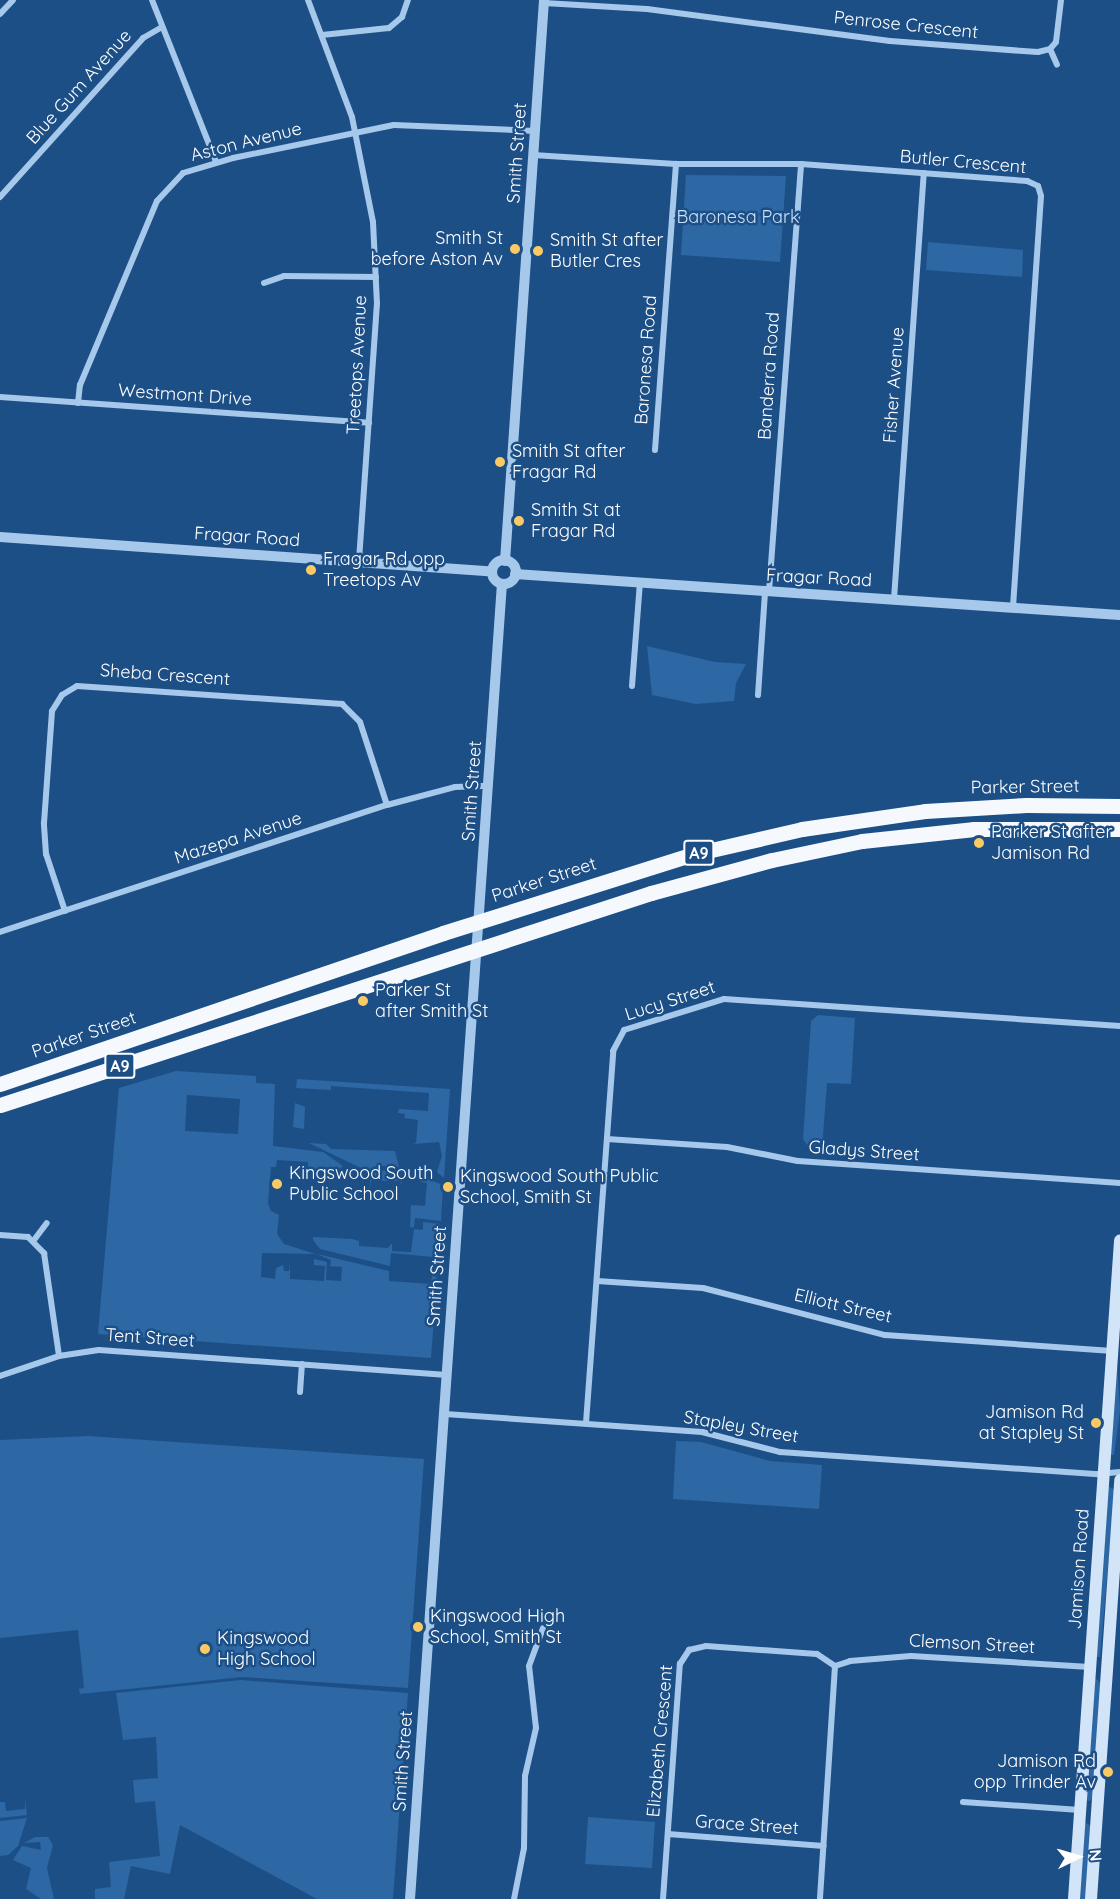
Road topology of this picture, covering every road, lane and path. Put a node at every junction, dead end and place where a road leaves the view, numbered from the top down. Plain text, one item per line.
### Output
1 (13, 0) edge
2 (152, 0) edge
3 (308, 0) edge
4 (408, 0) edge
5 (1061, 0) edge
6 (544, 2) edge
7 (0, 14) edge
8 (160, 28) junction
9 (322, 34) junction
10 (1050, 49) junction
11 (1057, 65) dead end
12 (535, 131) junction
13 (355, 132) junction
14 (533, 155) junction
15 (216, 162) junction
16 (676, 164) junction
17 (801, 164) junction
18 (924, 173) junction
19 (0, 197) edge
20 (376, 277) junction
21 (264, 283) dead end
22 (0, 397) edge
23 (78, 403) junction
24 (369, 423) junction
25 (655, 450) dead end
26 (0, 537) edge
27 (505, 561) junction
28 (359, 562) junction
29 (492, 571) junction
30 (515, 574) junction
31 (640, 582) junction
32 (502, 584) junction
33 (767, 591) junction
34 (894, 599) junction
35 (1013, 608) junction
36 (1120, 615) edge
37 (632, 686) dead end
38 (758, 695) dead end
39 (489, 786) junction
40 (387, 805) junction
41 (1120, 806) edge
42 (1120, 829) edge
43 (65, 911) junction
44 (479, 921) junction
45 (0, 932) edge
46 (475, 949) junction
47 (1120, 1026) edge
48 (0, 1084) edge
49 (0, 1105) edge
50 (607, 1139) junction
51 (1120, 1183) edge
52 (47, 1223) dead end
53 (0, 1235) edge
54 (34, 1240) junction
55 (1120, 1241) edge
56 (597, 1281) junction
57 (1116, 1351) edge
58 (59, 1356) junction
59 (302, 1364) junction
60 (447, 1374) junction
61 (0, 1376) edge
62 (300, 1392) dead end
63 (445, 1414) junction
64 (586, 1423) junction
65 (1120, 1472) edge
66 (1104, 1474) junction
67 (1120, 1480) edge
68 (543, 1628) dead end
69 (835, 1666) junction
70 (1090, 1667) junction
71 (1108, 1668) junction
72 (963, 1802) dead end
73 (1080, 1810) junction
74 (1097, 1811) junction
75 (668, 1834) junction
76 (824, 1846) junction
77 (410, 1899) edge
78 (514, 1899) edge
79 (663, 1899) edge
80 (820, 1899) edge
81 (1074, 1899) edge
82 (1091, 1899) edge

1 - 7 street
2 - 8 street
3 - 9 street, Treetops Avenue
4 - 9 street
5 - 10 street
6 - 10 street, Penrose Crescent
6 - 12 street, Smith Street
8 - 15 street
8 - 19 street, Blue Gum Avenue
9 - 13 street, Treetops Avenue
10 - 11 street
12 - 13 street, Aston Avenue
12 - 14 street, Smith Street
13 - 15 street, Aston Avenue
13 - 20 street, Treetops Avenue
14 - 16 street, Butler Crescent
14 - 27 street, Smith Street
15 - 23 street, Aston Avenue
16 - 17 street, Butler Crescent
16 - 25 street, Baronesa Road
17 - 18 street, Butler Crescent
17 - 33 street, Banderra Road
18 - 34 street, Fisher Avenue
18 - 35 street, Butler Crescent
20 - 21 street
20 - 24 street, Treetops Avenue
22 - 23 street, Westmont Drive
23 - 24 street, Westmont Drive
24 - 28 street, Treetops Avenue
26 - 28 street, Fragar Road
27 - 29 street
27 - 30 street
28 - 29 street, Fragar Road
29 - 32 street
30 - 31 street, Fragar Road
30 - 32 street
31 - 33 street, Fragar Road
31 - 37 street
32 - 39 street, Smith Street
33 - 34 street, Fragar Road
33 - 38 street, Banderra Road
34 - 35 street, Fragar Road
35 - 36 street, Fragar Road
39 - 40 street, Mazepa Avenue
39 - 44 street, Smith Street
40 - 43 street, Mazepa Avenue
40 - 43 street, Sheba Crescent
41 - 44 highway, Parker Street / A9
42 - 46 highway, A9
43 - 45 street, Mazepa Avenue
44 - 46 street, Smith Street
44 - 48 highway, Parker Street / A9
46 - 49 highway, A9
46 - 60 street, Smith Street
47 - 50 street, Lucy Street
50 - 51 street, Gladys Street
50 - 56 street, Lucy Street
52 - 54 street
53 - 54 street
54 - 58 street
55 - 57 main road, Jamison Road
56 - 57 street, Elliott Street
56 - 64 street, Lucy Street
57 - 66 main road, Jamison Road
58 - 59 street, Tent Street
58 - 61 street, Tent Street
59 - 60 street, Tent Street
59 - 62 street
60 - 63 street, Smith Street
63 - 64 street, Stapley Street
63 - 77 street, Smith Street
64 - 66 street, Stapley Street
65 - 66 street, Stapley Street
66 - 70 main road, Jamison Road
67 - 71 main road, Jamison Road
68 - 78 street
69 - 70 street, Clemson Street
69 - 75 street, Elizabeth Crescent
69 - 76 street
70 - 71 street, Clemson Street
70 - 73 main road, Jamison Road
71 - 74 main road, Jamison Road
72 - 73 street
73 - 74 street
73 - 81 main road, Jamison Road
74 - 82 main road, Jamison Road
75 - 76 street, Grace Street
75 - 79 street, Elizabeth Crescent
76 - 80 street

